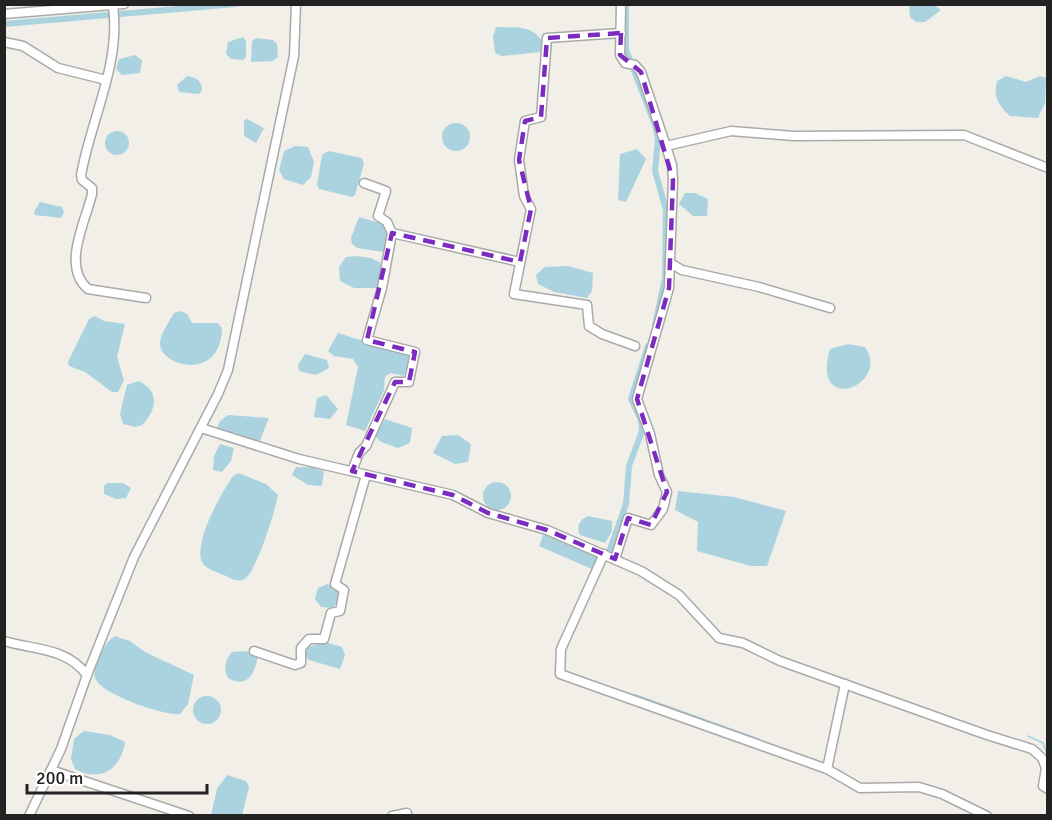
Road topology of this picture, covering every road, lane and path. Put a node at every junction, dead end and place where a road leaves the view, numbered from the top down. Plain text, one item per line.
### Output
1 (124, 4) edge
2 (296, 4) edge
3 (621, 4) edge
4 (113, 6) edge
5 (4, 14) edge
6 (621, 33) junction
7 (4, 42) edge
8 (106, 80) junction
9 (666, 146) junction
10 (1047, 168) edge
11 (364, 183) dead end
12 (392, 232) junction
13 (520, 262) junction
14 (670, 263) junction
15 (146, 298) dead end
16 (830, 308) dead end
17 (635, 346) dead end
18 (201, 428) junction
19 (352, 471) junction
20 (366, 475) junction
21 (604, 554) junction
22 (615, 559) junction
23 (4, 641) edge
24 (254, 651) dead end
25 (87, 675) junction
26 (845, 684) junction
27 (826, 768) junction
28 (51, 770) junction
29 (1046, 788) edge
30 (407, 813) dead end
31 (29, 816) edge
32 (189, 816) edge
33 (392, 816) edge
34 (987, 816) edge

1 - 4 street
2 - 18 street
3 - 6 street
4 - 5 street
4 - 8 street
6 - 9 street
6 - 13 street
7 - 8 street
8 - 15 street
9 - 10 street
9 - 14 street
11 - 12 street
12 - 13 street
12 - 19 street
13 - 17 street
14 - 16 street
14 - 22 street
18 - 19 street
18 - 25 street
19 - 20 street
20 - 21 street
20 - 24 street
21 - 22 street
21 - 27 street
22 - 26 street
23 - 25 street
25 - 28 street
26 - 27 street
26 - 29 street
27 - 34 street
28 - 31 street
28 - 32 street
30 - 33 street

